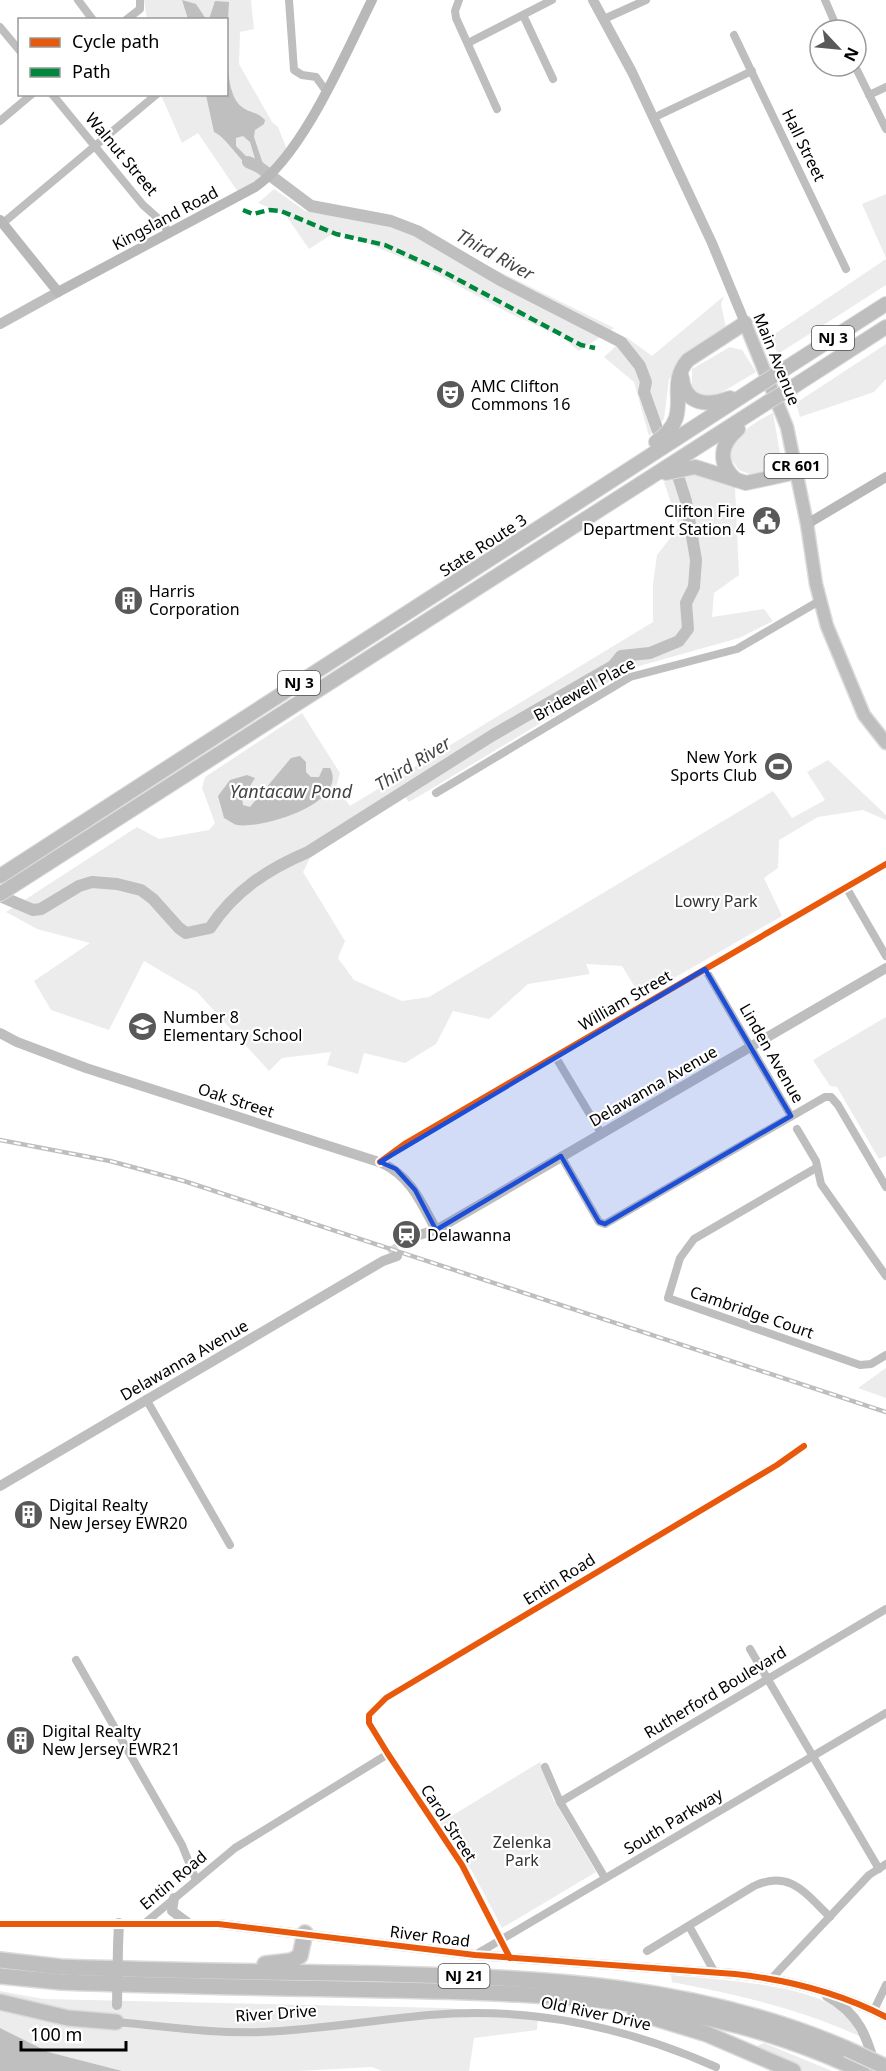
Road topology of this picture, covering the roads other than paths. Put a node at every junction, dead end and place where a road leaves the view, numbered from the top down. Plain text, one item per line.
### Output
1 (78, 0) edge
2 (289, 0) edge
3 (372, 0) edge
4 (552, 0) edge
5 (593, 0) edge
6 (646, 0) edge
7 (825, 0) edge
8 (457, 3) edge
9 (140, 5) edge
10 (523, 15) junction
11 (92, 18) edge
12 (128, 18) edge
13 (604, 18) junction
14 (833, 18) edge
15 (0, 27) edge
16 (734, 35) dead end
17 (468, 43) junction
18 (18, 49) edge
19 (752, 71) junction
20 (861, 78) edge
21 (553, 79) dead end
22 (886, 87) edge
23 (326, 91) junction
24 (869, 95) junction
25 (31, 96) edge
26 (54, 96) edge
27 (155, 96) edge
28 (497, 109) dead end
29 (653, 118) junction
30 (0, 121) edge
31 (886, 129) edge
32 (94, 146) junction
33 (1, 222) edge
34 (169, 233) junction
35 (846, 269) dead end
36 (58, 292) junction
37 (886, 304) edge
38 (746, 322) junction
39 (0, 324) edge
40 (886, 327) edge
41 (682, 366) junction
42 (761, 384) junction
43 (768, 402) junction
44 (797, 472) junction
45 (886, 477) edge
46 (648, 480) junction
47 (737, 482) junction
48 (807, 524) junction
49 (501, 554) junction
50 (821, 600) junction
51 (886, 743) edge
52 (435, 793) dead end
53 (886, 864) edge
54 (0, 876) edge
55 (846, 887) junction
56 (4, 892) edge
57 (886, 956) edge
58 (886, 968) edge
59 (705, 969) junction
60 (0, 1033) edge
61 (752, 1047) junction
62 (555, 1056) junction
63 (791, 1116) junction
64 (797, 1129) dead end
65 (602, 1133) junction
66 (561, 1156) junction
67 (380, 1162) junction
68 (816, 1168) junction
69 (886, 1187) edge
70 (428, 1234) joint
71 (390, 1257) tunnel mouth
72 (886, 1276) edge
73 (886, 1355) edge
74 (146, 1400) junction
75 (804, 1446) dead end
76 (0, 1486) edge
77 (230, 1545) dead end
78 (886, 1609) edge
79 (750, 1649) dead end
80 (76, 1660) dead end
81 (767, 1679) junction
82 (886, 1713) edge
83 (388, 1754) junction
84 (813, 1756) junction
85 (545, 1767) dead end
86 (560, 1802) junction
87 (883, 1867) edge
88 (605, 1878) junction
89 (196, 1880) junction
90 (174, 1898) junction
91 (830, 1917) junction
92 (119, 1923) junction
93 (145, 1923) junction
94 (190, 1923) junction
95 (0, 1924) edge
96 (689, 1926) junction
97 (304, 1933) junction
98 (499, 1941) junction
99 (647, 1951) dead end
100 (475, 1955) junction
101 (510, 1958) junction
102 (0, 1960) edge
103 (137, 1969) junction
104 (715, 1973) junction
105 (0, 1976) edge
106 (771, 1979) junction
107 (886, 1984) edge
108 (802, 1986) junction
109 (535, 1994) junction
110 (0, 2002) edge
111 (874, 2010) junction
112 (429, 2015) joint
113 (886, 2017) edge
114 (116, 2022) junction
115 (848, 2049) junction
116 (886, 2062) edge
117 (716, 2067) dead end
118 (886, 2067) edge
119 (856, 2068) edge
120 (793, 2071) edge
121 (876, 2071) edge

1 - 11 street
2 - 23 street
3 - 23 main road, Kingsland Road
4 - 10 street
5 - 13 street, Main Avenue / CR 601
6 - 13 street
7 - 14 street
8 - 17 street
9 - 12 street
10 - 17 street
10 - 21 street
13 - 29 street, Main Avenue / CR 601
15 - 18 street
16 - 19 street, Hall Street
17 - 28 street
19 - 29 street
19 - 35 street, Hall Street
20 - 24 street
22 - 24 street
23 - 34 main road, Kingsland Road
24 - 31 street
25 - 30 street
26 - 32 street, Walnut Street
27 - 32 street
29 - 38 street, Main Avenue / CR 601
32 - 33 street
32 - 34 street, Walnut Street
33 - 36 main road
34 - 36 main road, Kingsland Road
36 - 39 street, Kingsland Road
37 - 42 highway, State Route 3 / NJ 3, bridge
38 - 41 highway
38 - 44 main road, Main Avenue / CR 601
40 - 43 highway, State Route 3 / NJ 3, bridge
41 - 42 highway
41 - 49 highway
42 - 49 highway, State Route 3 / NJ 3
43 - 46 highway, State Route 3 / NJ 3
43 - 47 highway
44 - 47 highway
44 - 48 main road, Main Avenue / CR 601
45 - 48 main road
46 - 47 highway
46 - 56 highway, State Route 3 / NJ 3
48 - 50 main road, Main Avenue / CR 601
49 - 54 highway, State Route 3 / NJ 3
50 - 51 main road, Main Avenue / CR 601
50 - 52 street, Bridewell Place
53 - 55 street, William Street
55 - 57 street
55 - 59 street, William Street
58 - 61 street, Delawanna Avenue
59 - 61 street, Linden Avenue
59 - 62 street, William Street
60 - 67 street, Oak Street
61 - 63 street, Linden Avenue
61 - 65 street, Delawanna Avenue
62 - 65 street
62 - 67 street, William Street
63 - 66 street
63 - 69 street, Linden Avenue
64 - 68 street
65 - 66 street, Delawanna Avenue
66 - 70 street, Delawanna Avenue
67 - 70 street, Oak Street
68 - 72 street
68 - 73 street, Cambridge Court
71 - 74 street, Delawanna Avenue
74 - 76 street, Delawanna Avenue
74 - 77 street
75 - 83 street, Entin Road
78 - 81 street, Rutherford Boulevard
79 - 81 street
80 - 89 street
81 - 84 street
81 - 86 street, Rutherford Boulevard
82 - 84 street, South Parkway
83 - 89 street, Entin Road
83 - 98 street, Carol Street
84 - 87 street
84 - 88 street, South Parkway
85 - 86 street
86 - 88 street
87 - 91 street
88 - 98 street, South Parkway
89 - 90 street, Entin Road
90 - 93 street, Entin Road
90 - 94 street
91 - 96 street
91 - 106 street
92 - 93 street, River Road
92 - 95 street, River Road
92 - 114 street, bridge
93 - 94 street, River Road
94 - 97 street, River Road
96 - 99 street
96 - 104 street
97 - 100 street, River Road
97 - 103 highway
98 - 100 street, South Parkway
98 - 101 street, Carol Street
100 - 101 street, River Road
101 - 104 street, River Road
102 - 103 highway, NJ 21
103 - 115 highway, NJ 21
104 - 106 street, River Road
105 - 109 highway, NJ 21
106 - 108 street, River Road
107 - 111 street
108 - 111 street, River Road
108 - 121 street
109 - 119 highway, NJ 21
109 - 120 highway
110 - 114 highway
111 - 113 street, River Road
112 - 114 street, River Drive
112 - 117 street, Old River Drive
115 - 116 highway, bridge
115 - 118 highway, NJ 21, bridge

